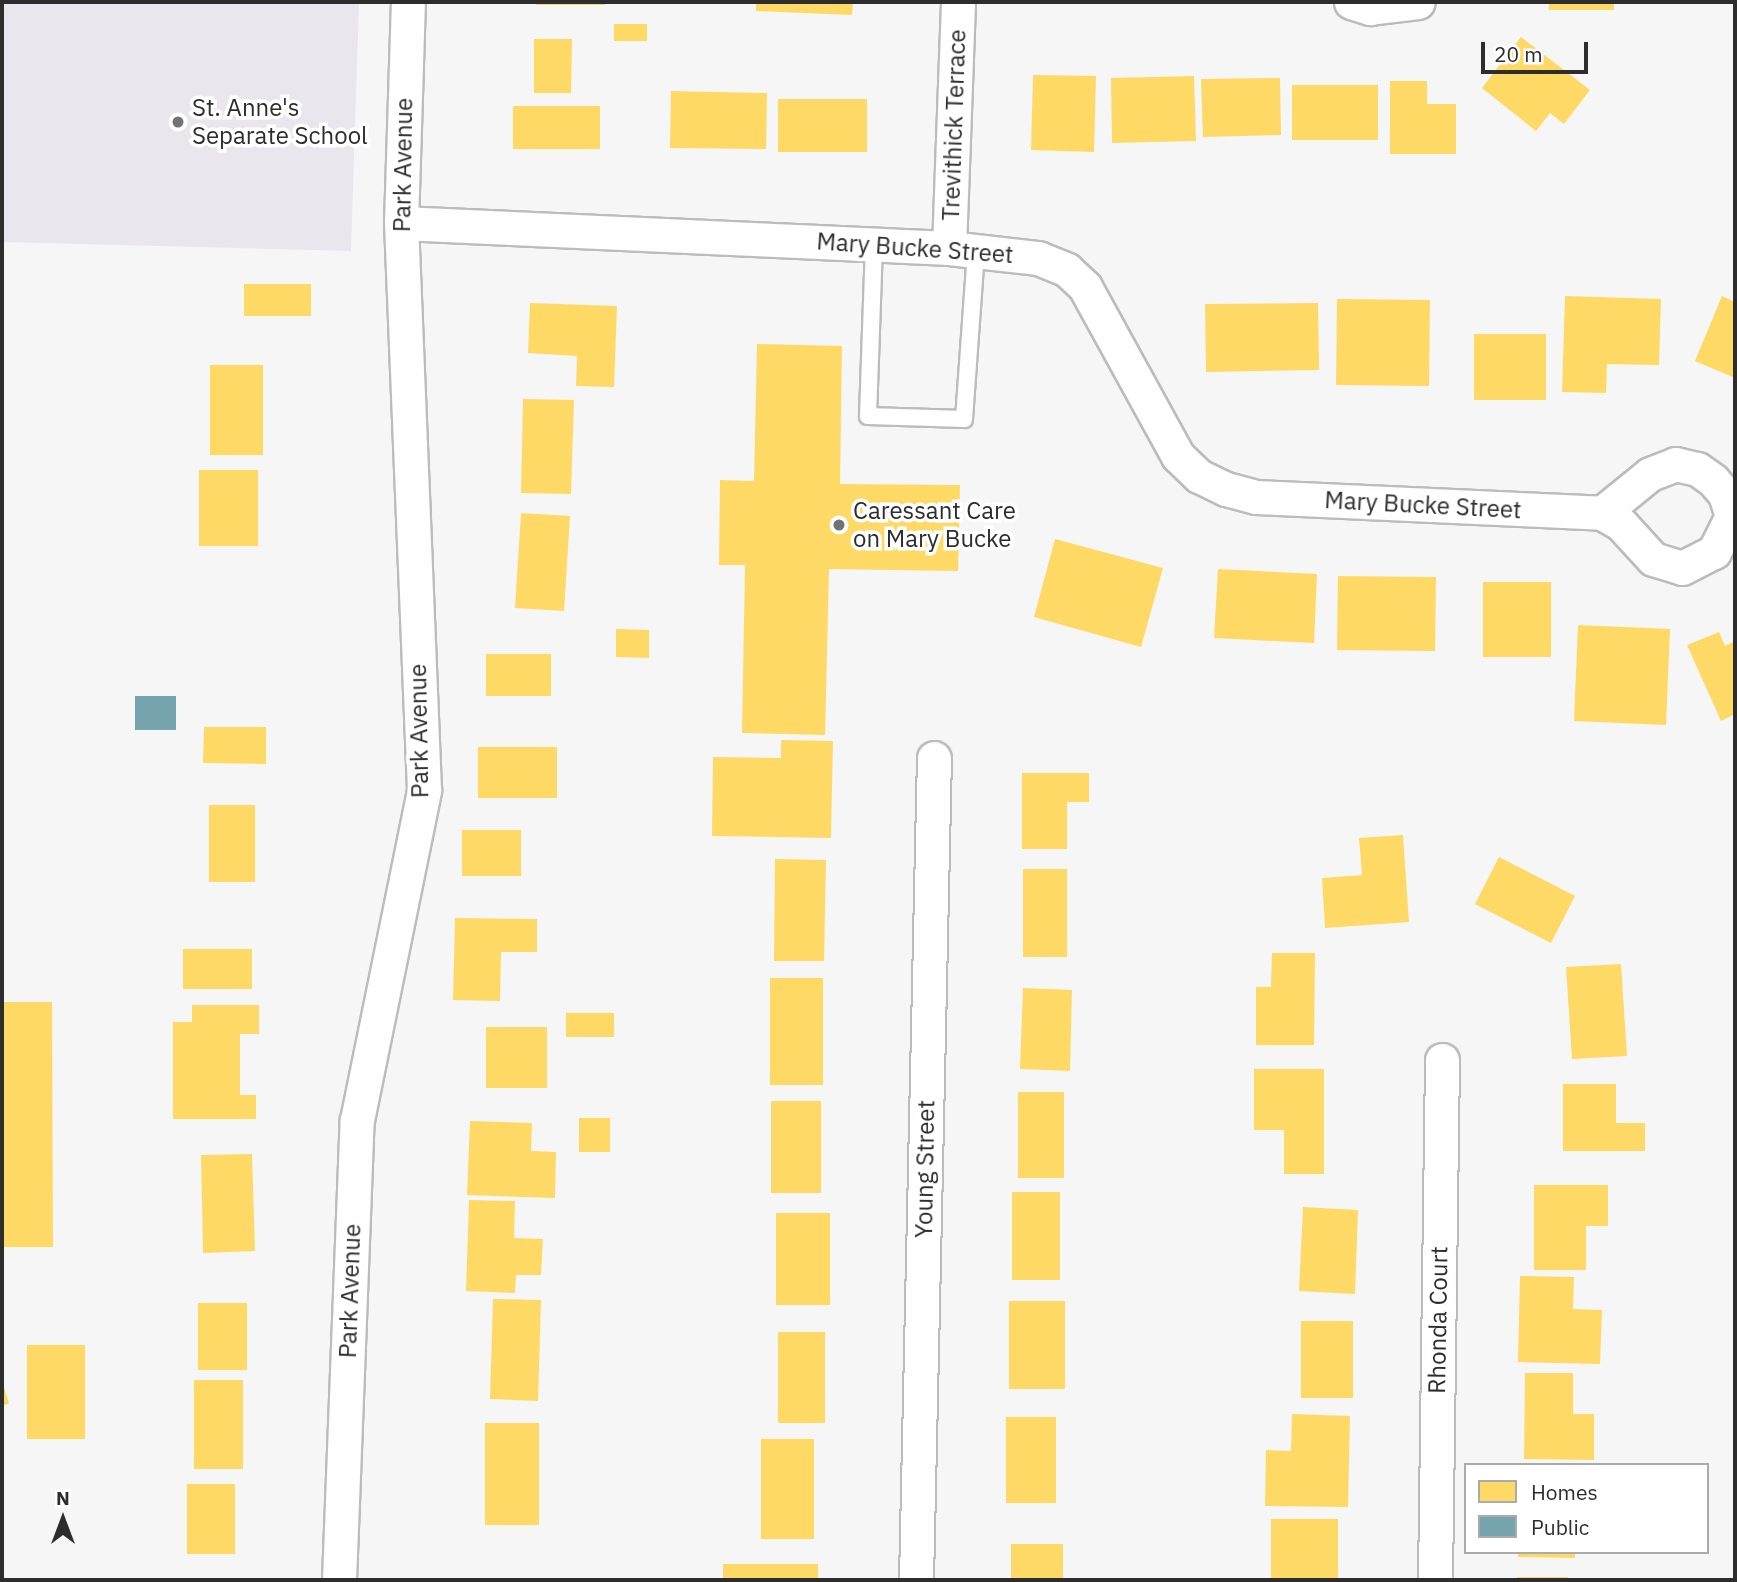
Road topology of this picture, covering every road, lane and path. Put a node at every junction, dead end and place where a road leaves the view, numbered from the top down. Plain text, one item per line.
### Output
1 (408, 2) edge
2 (958, 2) edge
3 (1351, 2) edge
4 (1418, 2) edge
5 (401, 223) junction
6 (874, 244) junction
7 (962, 249) junction
8 (1602, 513) dead end
9 (934, 758) dead end
10 (1442, 1060) dead end
11 (339, 1580) edge
12 (916, 1580) edge
13 (1434, 1580) edge

1 - 5 street, Park Avenue
2 - 7 street, Trevithick Terrace
3 - 4 street
5 - 6 street, Mary Bucke Street
5 - 11 street, Park Avenue
6 - 7 street, Mary Bucke Street
6 - 7 lane
7 - 8 street, Mary Bucke Street
9 - 12 street, Young Street
10 - 13 street, Rhonda Court

